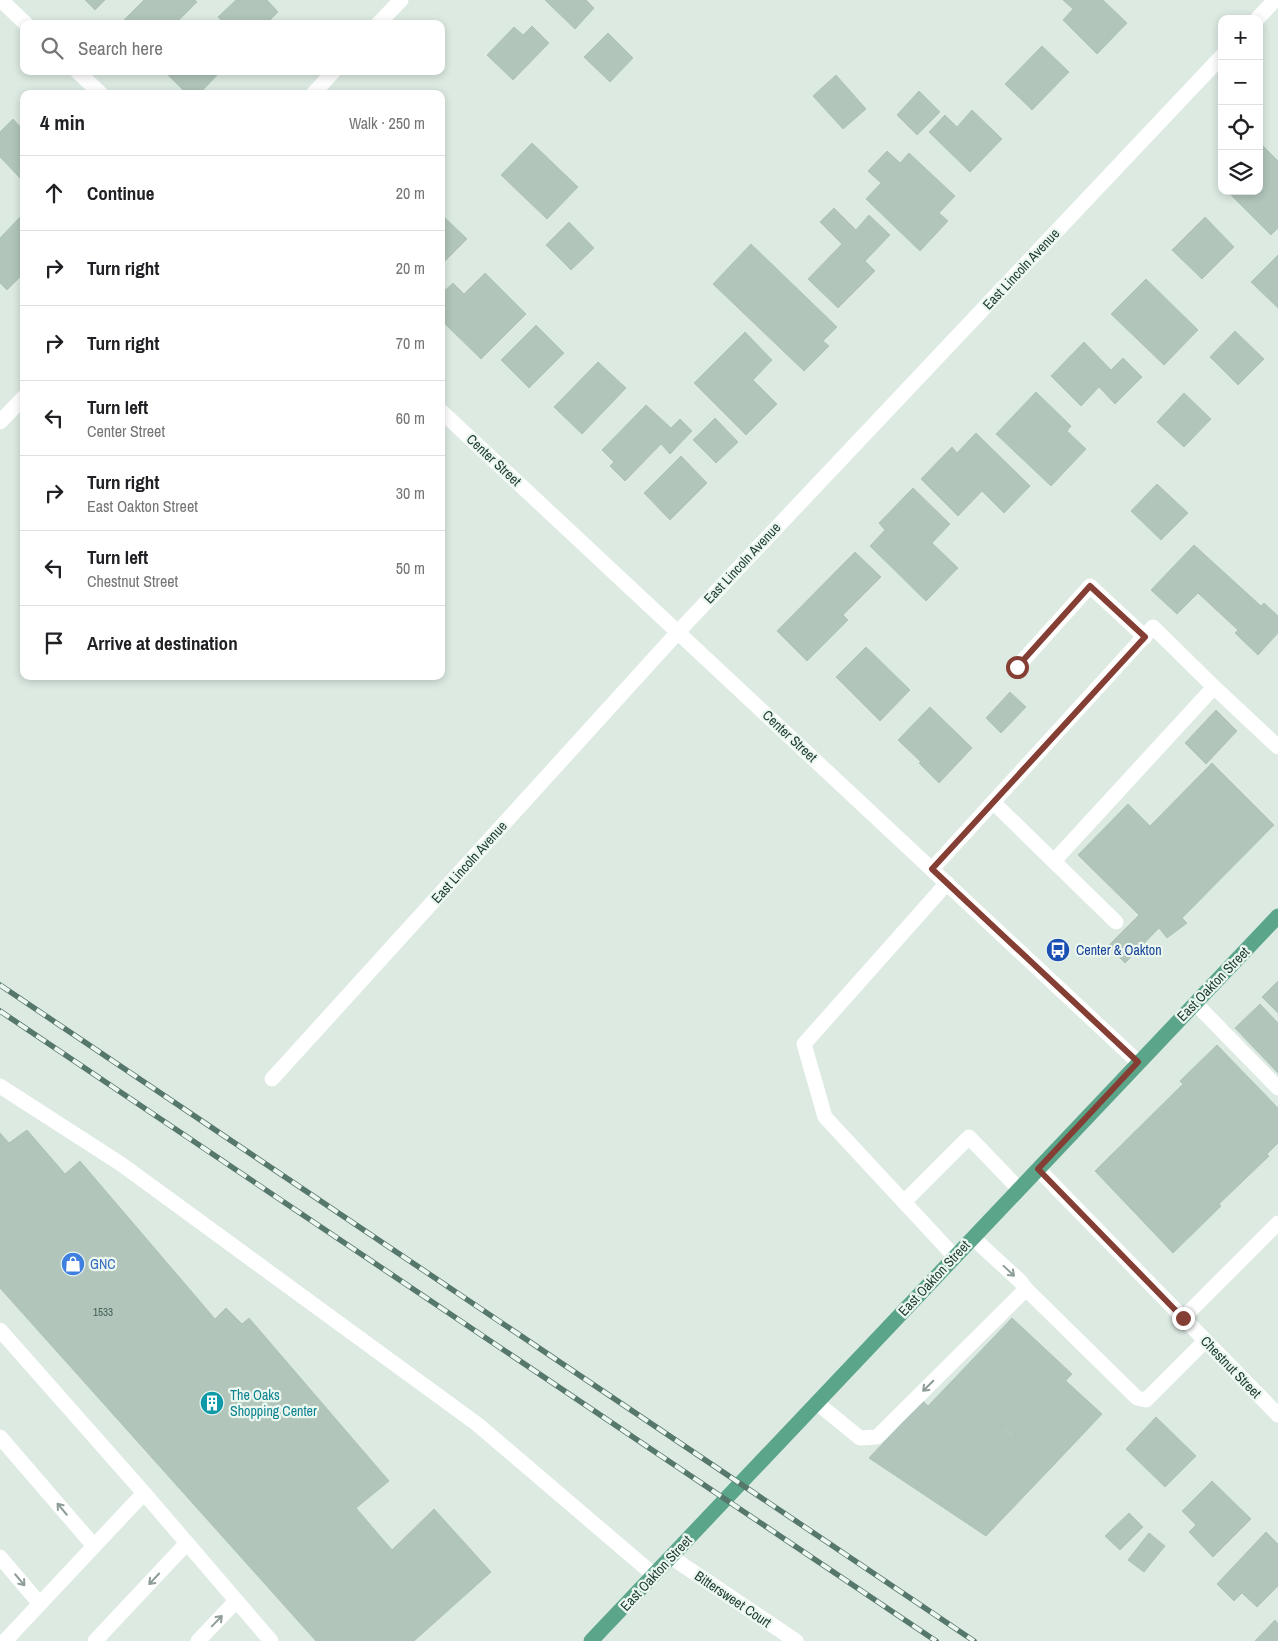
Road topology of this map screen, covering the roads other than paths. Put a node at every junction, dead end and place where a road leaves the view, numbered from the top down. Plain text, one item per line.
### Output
1 (1, 0) edge
2 (400, 0) edge
3 (1275, 0) edge
4 (1261, 15) edge
5 (22, 20) edge
6 (382, 20) edge
7 (1218, 60) edge
8 (81, 75) edge
9 (330, 75) edge
10 (97, 90) edge
11 (317, 90) edge
12 (20, 401) edge
13 (445, 415) edge
14 (0, 422) edge
15 (678, 632) junction
16 (1145, 637) junction
17 (1017, 667) dead end
18 (1214, 687) junction
19 (1278, 747) edge
20 (993, 802) junction
21 (1054, 861) junction
22 (932, 869) junction
23 (947, 883) junction
24 (1278, 916) edge
25 (1116, 922) dead end
26 (1195, 1003) junction
27 (1138, 1062) junction
28 (272, 1079) dead end
29 (0, 1086) edge
30 (1278, 1088) edge
31 (1038, 1169) junction
32 (1019, 1189) junction
33 (904, 1202) junction
34 (1278, 1223) edge
35 (973, 1238) junction
36 (955, 1257) junction
37 (1026, 1289) junction
38 (1183, 1318) junction
39 (0, 1330) edge
40 (1206, 1341) junction
41 (817, 1403) junction
42 (1278, 1416) edge
43 (0, 1437) edge
44 (144, 1493) junction
45 (187, 1543) junction
46 (94, 1546) junction
47 (0, 1557) edge
48 (671, 1557) junction
49 (654, 1575) junction
50 (236, 1601) junction
51 (40, 1604) junction
52 (5, 1641) edge
53 (95, 1641) edge
54 (198, 1641) edge
55 (271, 1641) edge
56 (591, 1641) edge
57 (796, 1641) edge

1 - 5 street
2 - 6 street
3 - 4 street
7 - 15 street, East Lincoln Avenue
8 - 10 street
9 - 11 street
12 - 14 street
13 - 15 street, Center Street
15 - 22 street, Center Street
15 - 28 street, East Lincoln Avenue
16 - 17 street
16 - 18 street
16 - 20 street
18 - 19 street
18 - 21 street
20 - 21 street
20 - 22 street
21 - 25 street
22 - 23 street, Center Street
23 - 27 street, Center Street
23 - 33 street
24 - 26 main road, East Oakton Street
26 - 27 main road, East Oakton Street
26 - 30 street
27 - 31 main road, East Oakton Street
29 - 49 street
31 - 32 main road, East Oakton Street
31 - 38 street, Chestnut Street
32 - 33 street
32 - 35 main road, East Oakton Street
33 - 36 street
34 - 38 street
35 - 36 main road, East Oakton Street
35 -> 37 street
36 - 41 main road, East Oakton Street
37 - 40 street
37 -> 41 street
38 - 40 street, Chestnut Street
39 - 44 street
40 - 42 street, Chestnut Street
41 - 48 main road, East Oakton Street
46 -> 43 street
44 - 45 street
44 - 46 street
45 - 50 street
45 -> 53 street
46 - 51 street
47 -> 51 street
48 - 49 main road, East Oakton Street
48 - 57 street, Bittersweet Court
49 - 56 main road, East Oakton Street
54 -> 50 street
50 - 55 street
51 - 52 street

